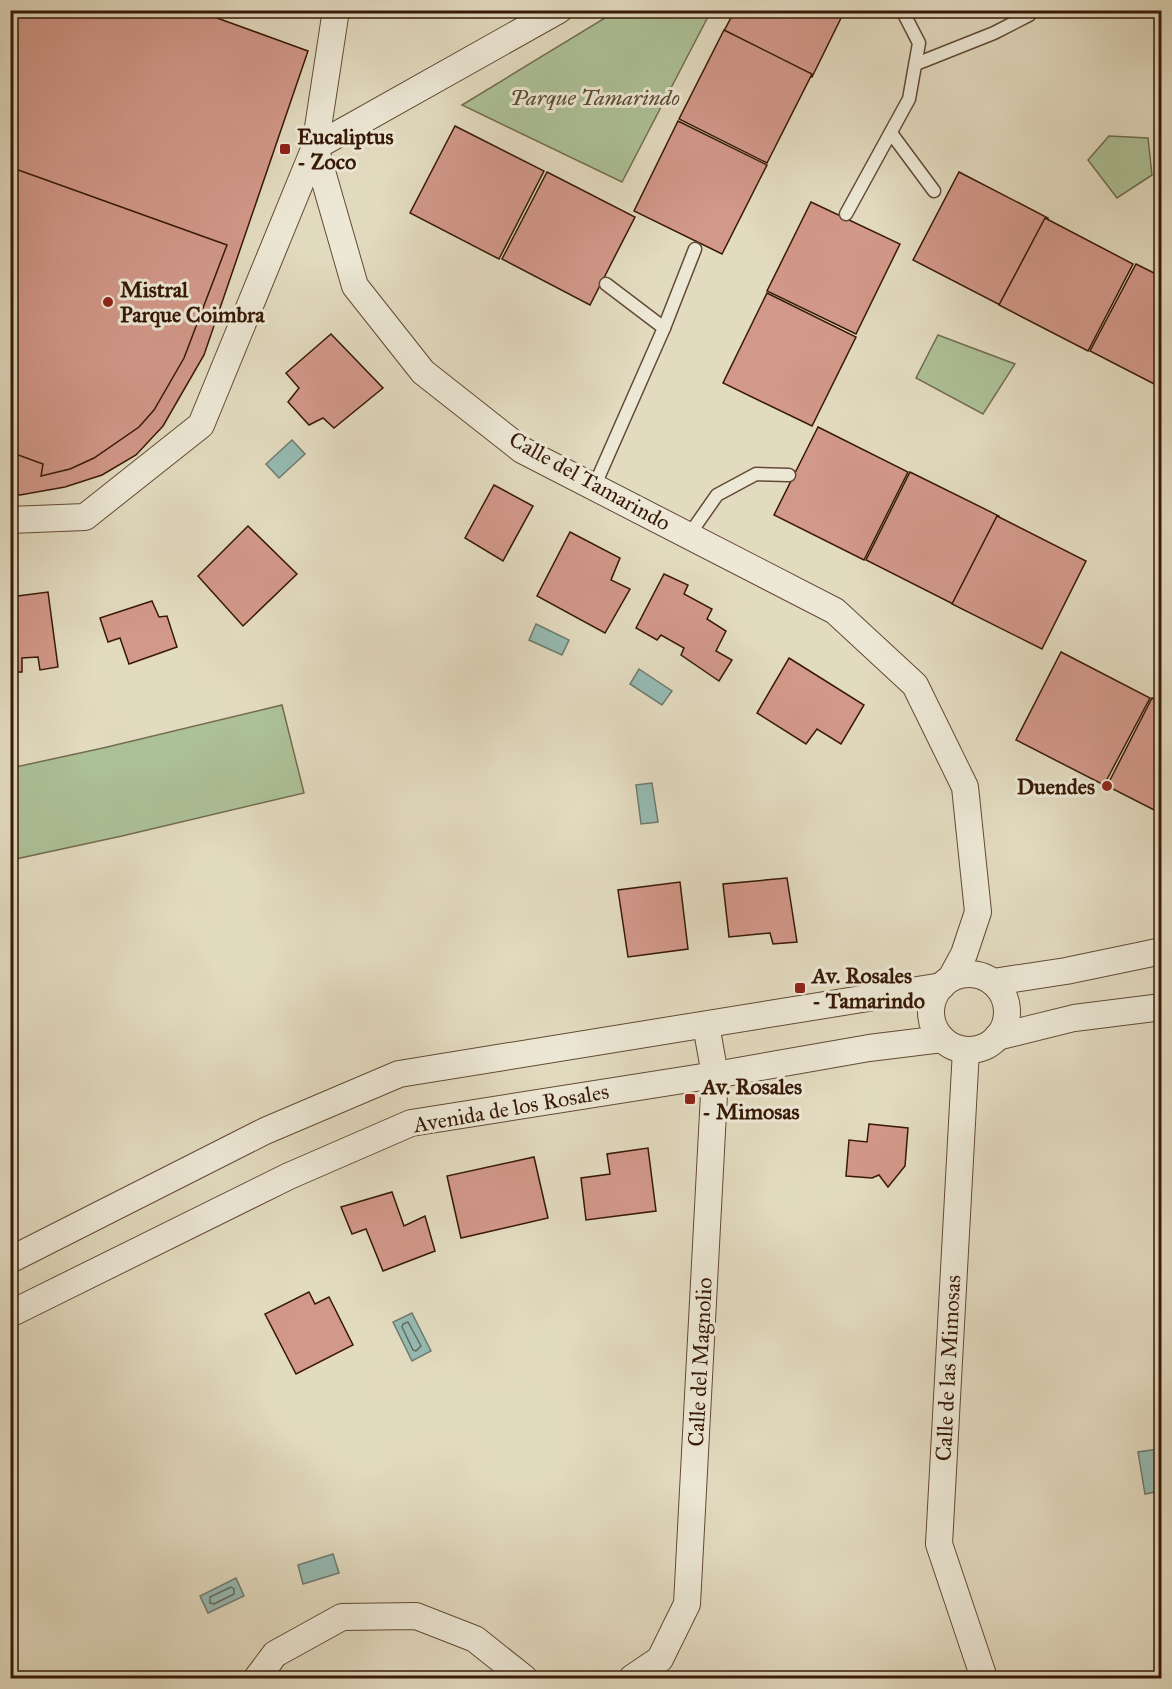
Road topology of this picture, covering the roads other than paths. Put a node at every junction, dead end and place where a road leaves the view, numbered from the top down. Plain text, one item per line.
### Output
1 (336, 10) edge
2 (559, 10) edge
3 (902, 10) edge
4 (1033, 10) edge
5 (916, 64) junction
6 (891, 132) junction
7 (315, 147) junction
8 (934, 191) dead end
9 (846, 214) dead end
10 (694, 249) dead end
11 (606, 284) dead end
12 (664, 328) junction
13 (789, 475) dead end
14 (594, 487) junction
15 (10, 520) edge
16 (689, 535) junction
17 (1161, 951) edge
18 (946, 982) junction
19 (993, 982) junction
20 (1161, 1007) edge
21 (706, 1025) junction
22 (997, 1037) junction
23 (942, 1039) junction
24 (966, 1050) junction
25 (715, 1075) junction
26 (10, 1260) edge
27 (10, 1314) edge
28 (258, 1678) edge
29 (524, 1678) edge
30 (632, 1678) edge
31 (984, 1678) edge

1 - 7 street
2 - 7 street
3 - 5 lane
4 - 5 lane
5 - 6 lane
6 - 8 lane
6 - 9 lane
7 - 14 street, Calle del Tamarindo
7 - 15 street
10 - 12 lane
11 - 12 lane
12 - 14 lane
13 - 16 lane
14 - 16 street, Calle del Tamarindo
16 - 18 street, Calle del Tamarindo
17 - 19 street
18 - 19 street
18 - 21 street
18 - 23 street
19 - 22 street
20 - 22 street
21 - 25 street, Calle del Magnolio
21 - 26 street
22 - 24 street
23 - 24 street
23 - 25 street, Avenida de los Rosales
24 - 31 street, Calle de las Mimosas
25 - 27 street, Avenida de los Rosales
25 - 30 street, Calle del Magnolio
28 - 29 street

